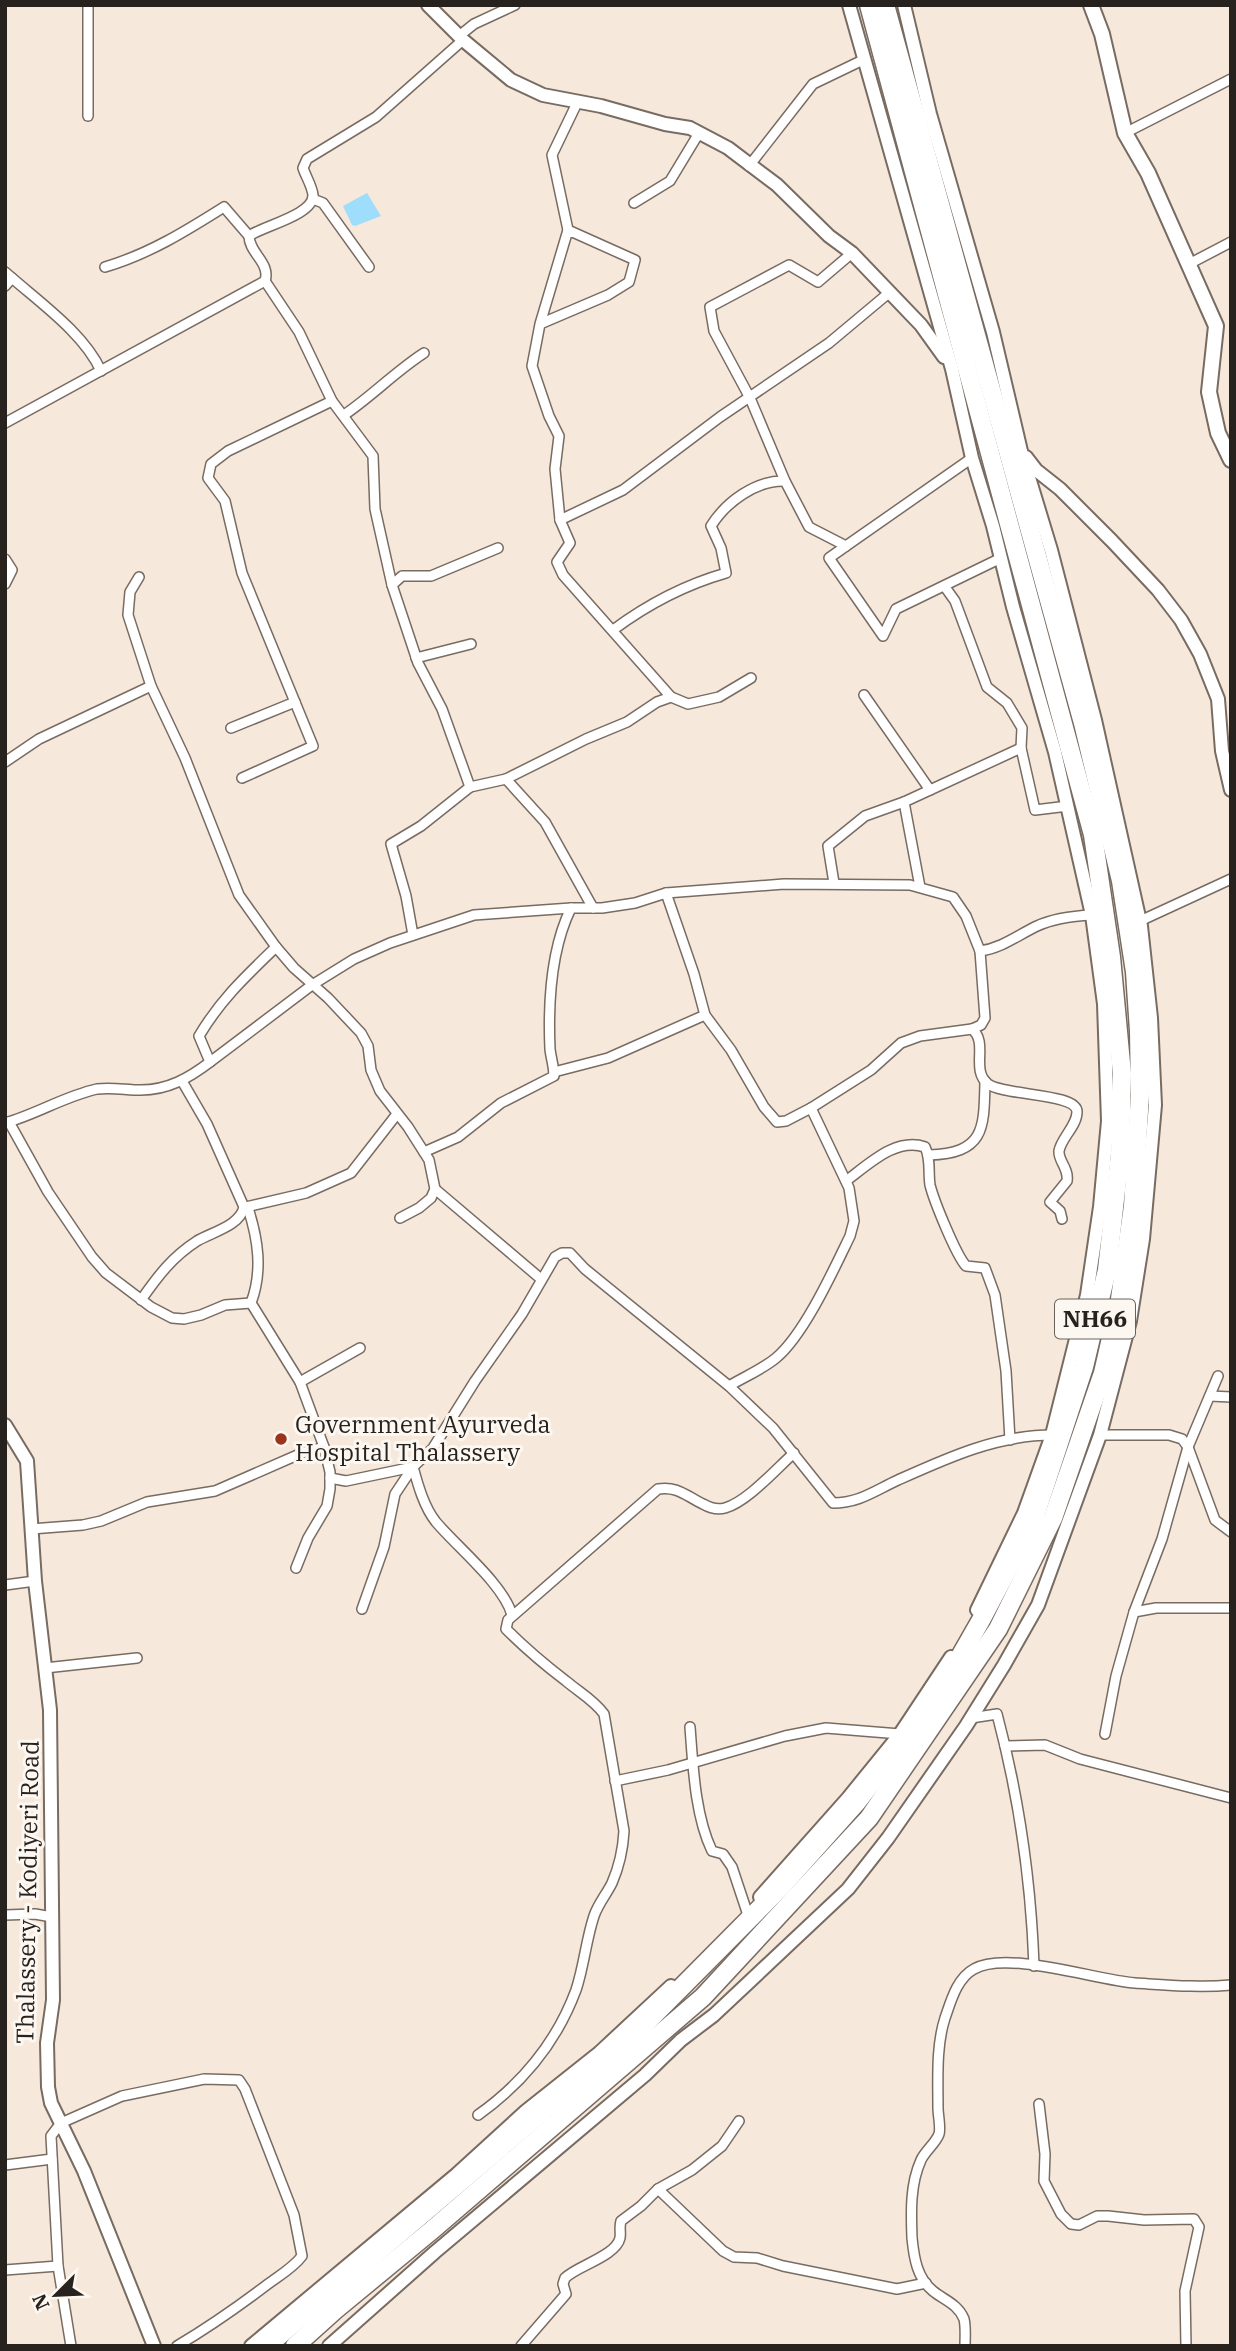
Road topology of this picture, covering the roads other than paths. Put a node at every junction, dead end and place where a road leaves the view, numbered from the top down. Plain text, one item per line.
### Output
1 (88, 5) edge
2 (428, 5) edge
3 (515, 5) edge
4 (849, 5) edge
5 (869, 5) edge
6 (885, 5) edge
7 (904, 5) edge
8 (1091, 5) edge
9 (461, 38) junction
10 (865, 59) junction
11 (1231, 79) edge
12 (577, 103) junction
13 (88, 116) dead end
14 (699, 133) junction
15 (1125, 133) junction
16 (749, 166) junction
17 (313, 199) junction
18 (634, 204) dead end
19 (568, 230) junction
20 (249, 236) junction
21 (1231, 242) edge
22 (852, 253) junction
23 (1189, 264) junction
24 (105, 267) dead end
25 (369, 267) dead end
26 (7, 279) edge
27 (265, 281) junction
28 (890, 292) junction
29 (540, 324) junction
30 (424, 353) dead end
31 (952, 369) junction
32 (101, 372) junction
33 (750, 398) junction
34 (332, 401) junction
35 (344, 415) junction
36 (5, 423) edge
37 (1021, 451) junction
38 (972, 458) junction
39 (1231, 460) edge
40 (785, 481) junction
41 (560, 520) junction
42 (846, 546) junction
43 (498, 548) dead end
44 (1001, 558) junction
45 (5, 559) edge
46 (139, 577) dead end
47 (5, 584) edge
48 (392, 585) junction
49 (945, 586) junction
50 (613, 630) junction
51 (471, 644) dead end
52 (416, 658) junction
53 (751, 678) dead end
54 (151, 686) junction
55 (864, 695) dead end
56 (671, 697) junction
57 (295, 702) junction
58 (231, 728) dead end
59 (1021, 748) junction
60 (5, 762) edge
61 (242, 778) dead end
62 (506, 779) junction
63 (470, 787) junction
64 (930, 790) junction
65 (1231, 790) edge
66 (904, 802) junction
67 (1068, 806) junction
68 (1231, 879) edge
69 (834, 883) junction
70 (920, 887) junction
71 (666, 893) junction
72 (571, 908) junction
73 (593, 908) junction
74 (1092, 915) junction
75 (1140, 921) junction
76 (413, 935) junction
77 (276, 947) junction
78 (980, 951) junction
79 (312, 985) junction
80 (705, 1015) junction
81 (972, 1029) junction
82 (210, 1062) junction
83 (554, 1072) junction
84 (182, 1081) junction
85 (985, 1081) junction
86 (810, 1108) junction
87 (397, 1114) junction
88 (7, 1123) edge
89 (424, 1152) junction
90 (929, 1155) junction
91 (846, 1181) junction
92 (435, 1189) junction
93 (246, 1208) junction
94 (400, 1218) dead end
95 (1062, 1219) dead end
96 (541, 1279) junction
97 (141, 1300) junction
98 (251, 1303) junction
99 (360, 1348) dead end
100 (1218, 1376) dead end
101 (300, 1382) junction
102 (729, 1386) junction
103 (1210, 1396) junction
104 (1231, 1397) edge
105 (5, 1425) edge
106 (1052, 1435) junction
107 (1100, 1435) junction
108 (1010, 1440) junction
109 (324, 1447) junction
110 (1188, 1447) junction
111 (794, 1453) junction
112 (413, 1467) junction
113 (330, 1478) junction
114 (31, 1529) junction
115 (1231, 1532) edge
116 (296, 1568) dead end
117 (35, 1581) junction
118 (5, 1585) edge
119 (1231, 1608) edge
120 (362, 1609) dead end
121 (1134, 1612) junction
122 (512, 1615) junction
123 (137, 1658) dead end
124 (45, 1668) junction
125 (971, 1718) junction
126 (690, 1727) dead end
127 (900, 1734) junction
128 (1105, 1734) dead end
129 (1005, 1746) junction
130 (693, 1764) junction
131 (615, 1781) junction
132 (1231, 1798) edge
133 (747, 1912) junction
134 (5, 1915) edge
135 (52, 1917) junction
136 (1034, 1966) junction
137 (1231, 1985) edge
138 (1039, 2104) dead end
139 (478, 2115) dead end
140 (739, 2121) dead end
141 (61, 2123) junction
142 (51, 2159) junction
143 (5, 2165) edge
144 (658, 2189) junction
145 (58, 2266) junction
146 (5, 2270) edge
147 (926, 2283) junction
148 (71, 2346) edge
149 (154, 2346) edge
150 (177, 2346) edge
151 (251, 2346) edge
152 (267, 2346) edge
153 (295, 2346) edge
154 (328, 2346) edge
155 (521, 2346) edge
156 (965, 2346) edge
157 (1186, 2346) edge

1 - 13 street
2 - 9 street
3 - 9 street
4 - 10 street
5 - 152 highway, NH66
6 - 153 highway, NH66
7 - 37 street
8 - 15 main road
9 - 12 street
9 - 17 street
10 - 16 street
10 - 31 street
11 - 15 street
12 - 14 street
12 - 19 street
14 - 16 street
14 - 18 street
15 - 23 main road
16 - 22 street
17 - 20 street
17 - 25 street
19 - 29 street
19 - 29 street
20 - 24 street
20 - 27 street
21 - 23 street
22 - 28 street
22 - 33 street
23 - 39 main road
26 - 32 street
27 - 32 street
27 - 34 street
28 - 31 street
28 - 33 street
29 - 41 street
30 - 35 street
31 - 38 street
32 - 36 street
33 - 40 street
33 - 41 street
34 - 35 street
34 - 57 street
35 - 48 street
37 - 65 street
37 - 75 street
38 - 42 street
38 - 44 street
40 - 42 street
40 - 50 street
41 - 50 street
42 - 49 street
43 - 48 street
44 - 49 street
44 - 67 street
45 - 47 street
46 - 54 street
48 - 52 street
49 - 59 street
50 - 56 street
51 - 52 street
52 - 63 street
53 - 56 street
54 - 60 street
54 - 77 street
55 - 64 street
56 - 62 street
57 - 58 street
57 - 61 street
59 - 64 street
59 - 67 street
62 - 63 street
62 - 73 street
63 - 76 street
64 - 66 street
66 - 69 street
66 - 70 street
67 - 74 street
68 - 75 street
69 - 70 street
69 - 71 street
70 - 78 street
71 - 73 street
71 - 80 street
72 - 73 street
72 - 76 street
72 - 83 street
74 - 78 street
74 - 106 street
75 - 107 street
76 - 79 street
77 - 79 street
77 - 82 street
78 - 81 street
79 - 82 street
79 - 87 street
80 - 83 street
80 - 86 street
81 - 85 street
81 - 86 street
82 - 84 street
83 - 89 street
84 - 88 street
84 - 93 street
85 - 90 street
85 - 95 street
86 - 91 street
87 - 89 street
87 - 93 street
88 - 97 street
89 - 92 street
90 - 91 street
90 - 108 street
91 - 102 street
92 - 94 street
92 - 96 street
93 - 97 street
93 - 98 street
96 - 102 street
96 - 112 street
97 - 98 street
98 - 101 street
99 - 101 street
100 - 103 street
101 - 109 street
102 - 111 street
103 - 104 street
103 - 110 street
105 - 114 street, Thalassery - Kodiyeri Road
106 - 108 street
106 - 127 street
107 - 110 street
107 - 125 street
108 - 111 street
109 - 113 street
109 - 114 street
110 - 115 street
110 - 121 street
111 - 122 street
112 - 113 street
112 - 120 street
112 - 122 street
113 - 116 street
114 - 117 street, Thalassery - Kodiyeri Road
117 - 118 street
117 - 124 street, Thalassery - Kodiyeri Road
119 - 121 street
121 - 128 street
122 - 131 street
123 - 124 street
124 - 135 street, Thalassery - Kodiyeri Road
125 - 129 street
125 - 154 street
126 - 130 street
127 - 130 street
127 - 133 street
129 - 132 street
129 - 136 street
130 - 131 street
130 - 133 street
131 - 139 street
133 - 151 street
134 - 135 street
135 - 141 street, Thalassery - Kodiyeri Road
136 - 137 street
136 - 147 street
138 - 157 street
140 - 144 street
141 - 142 street
141 - 149 street, Thalassery - Kodiyeri Road
141 - 150 street
142 - 143 street
142 - 145 street
144 - 147 street
144 - 155 street
145 - 146 street
145 - 148 street
147 - 156 street

